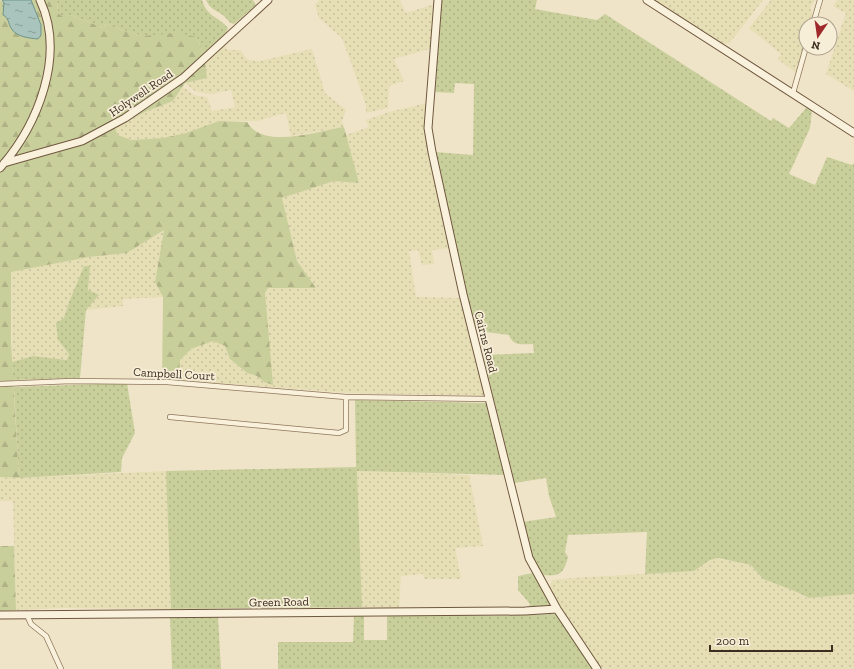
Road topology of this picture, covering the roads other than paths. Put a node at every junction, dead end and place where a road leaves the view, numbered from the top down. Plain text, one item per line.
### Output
1 (40, 0) edge
2 (268, 0) edge
3 (438, 0) edge
4 (647, 0) edge
5 (820, 0) edge
6 (815, 16) edge
7 (803, 56) edge
8 (793, 93) junction
9 (854, 133) edge
10 (2, 166) edge
11 (0, 384) edge
12 (346, 397) junction
13 (489, 399) junction
14 (170, 417) dead end
15 (557, 609) junction
16 (0, 615) edge
17 (27, 615) junction
18 (61, 669) edge
19 (597, 669) edge

1 - 10 street
2 - 10 street, Holywell Road
3 - 13 street, Cairns Road
4 - 8 street
5 - 6 street
7 - 8 street
8 - 9 street
11 - 12 street, Campbell Court
12 - 13 street, Campbell Court
12 - 14 street
13 - 15 street, Cairns Road
15 - 17 street, Green Road
15 - 19 street, Cairns Road
16 - 17 street, Green Road
17 - 18 street

